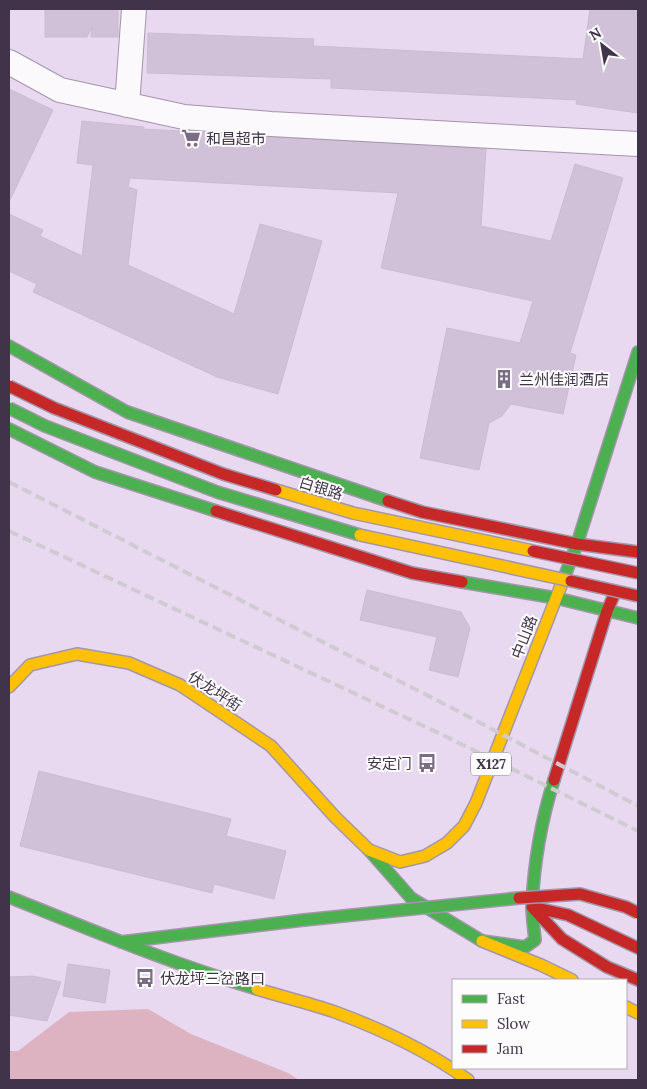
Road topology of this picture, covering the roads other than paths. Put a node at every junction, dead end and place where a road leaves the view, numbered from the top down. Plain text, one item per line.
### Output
1 (134, 9) edge
2 (9, 62) edge
3 (127, 105) junction
4 (638, 144) edge
5 (9, 346) edge
6 (638, 352) edge
7 (9, 386) edge
8 (9, 408) edge
9 (9, 429) edge
10 (577, 544) junction
11 (636, 549) edge
12 (638, 573) edge
13 (638, 596) edge
14 (556, 598) junction
15 (607, 611) junction
16 (638, 618) edge
17 (9, 687) edge
18 (368, 849) junction
19 (9, 896) edge
20 (532, 907) junction
21 (638, 913) edge
22 (482, 940) junction
23 (121, 942) junction
24 (638, 948) edge
25 (570, 979) edge
26 (638, 980) edge
27 (452, 1068) edge
28 (453, 1069) edge
29 (468, 1080) edge

1 - 3 street
2 - 3 street
3 - 4 street
5 - 10 main road
6 - 10 main road, 中山路
7 - 12 main road, 白银路, bridge
8 - 13 main road, bridge
9 - 14 main road
10 - 11 main road
10 - 14 main road, 中山路 / X127
11 - 15 main road
14 - 15 main road
14 - 18 main road, 中山路 / X127
15 - 16 main road
15 - 20 main road
17 - 18 main road, 伏龙坪街 / X127
18 - 22 main road, 伏龙坪街
19 - 23 main road
20 - 22 main road
20 - 24 main road
20 - 26 main road
21 - 23 main road, bridge
22 - 25 main road
23 - 27 main road
28 - 29 main road

